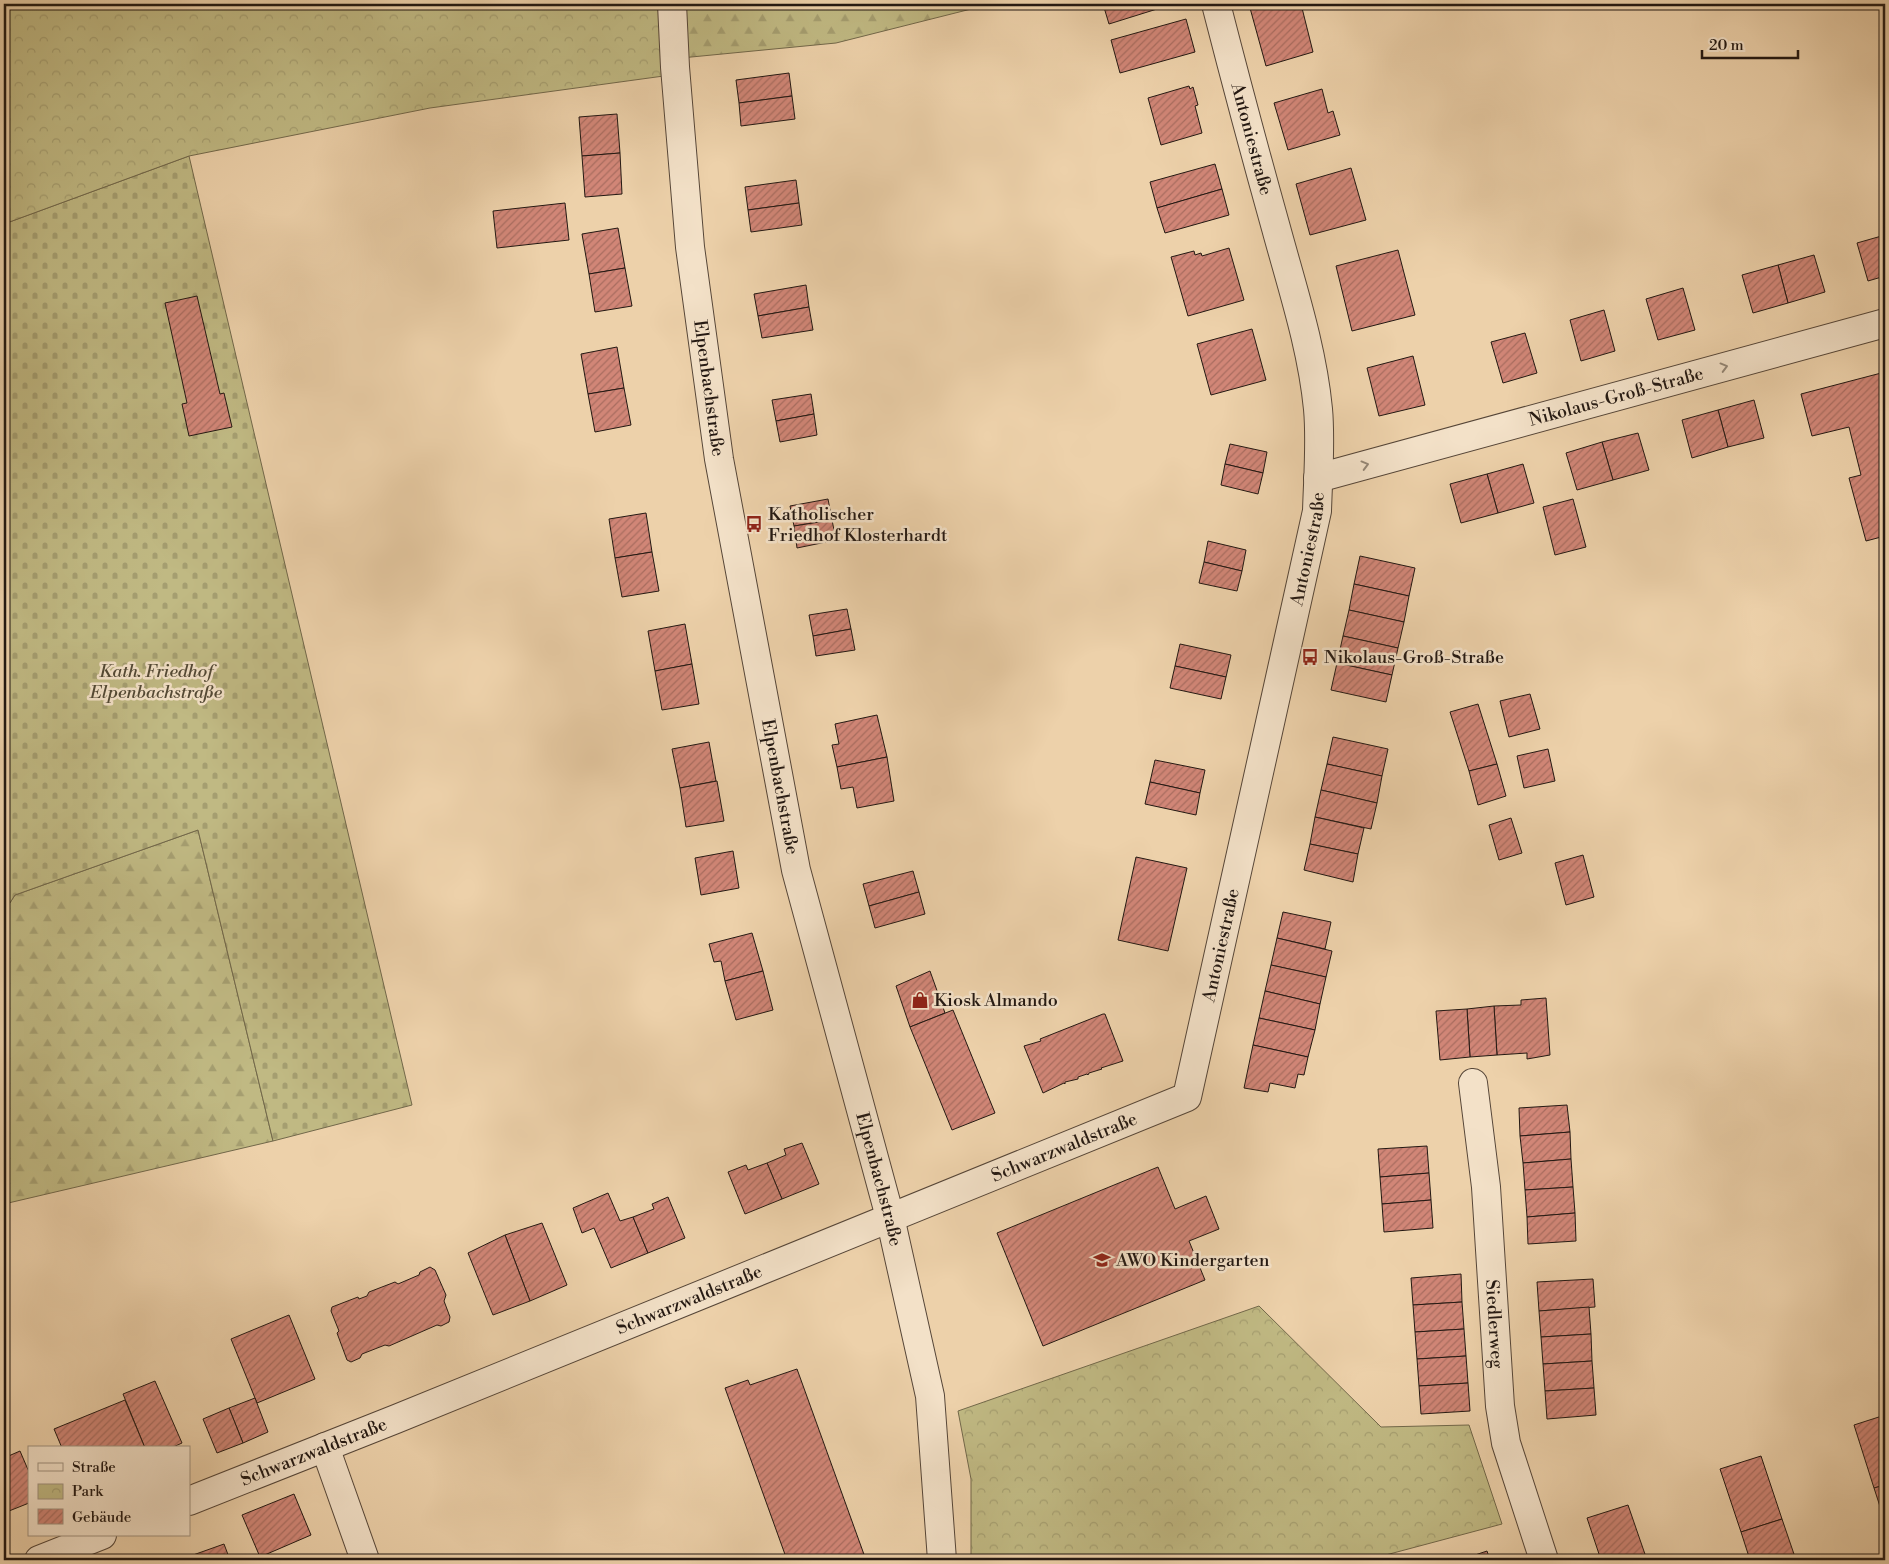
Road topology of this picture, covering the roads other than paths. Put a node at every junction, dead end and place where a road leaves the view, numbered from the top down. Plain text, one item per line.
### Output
1 (672, 4) edge
2 (1216, 4) edge
3 (1885, 323) edge
4 (1318, 478) junction
5 (1473, 1083) dead end
6 (1187, 1097) joint
7 (890, 1216) junction
8 (325, 1447) junction
9 (190, 1501) edge
10 (99, 1536) edge
11 (39, 1560) edge
12 (365, 1560) edge
13 (942, 1560) edge
14 (1544, 1560) edge

1 - 7 street, Elpenbachstraße
2 - 4 street, Antoniestraße
4 -> 3 street, Nikolaus-Groß-Straße
4 - 6 street, Antoniestraße
5 - 14 street, Siedlerweg
6 - 7 street, Schwarzwaldstraße
7 - 8 street, Schwarzwaldstraße
7 - 13 street, Elpenbachstraße
8 - 9 street, Schwarzwaldstraße
8 - 12 street
10 - 11 street

